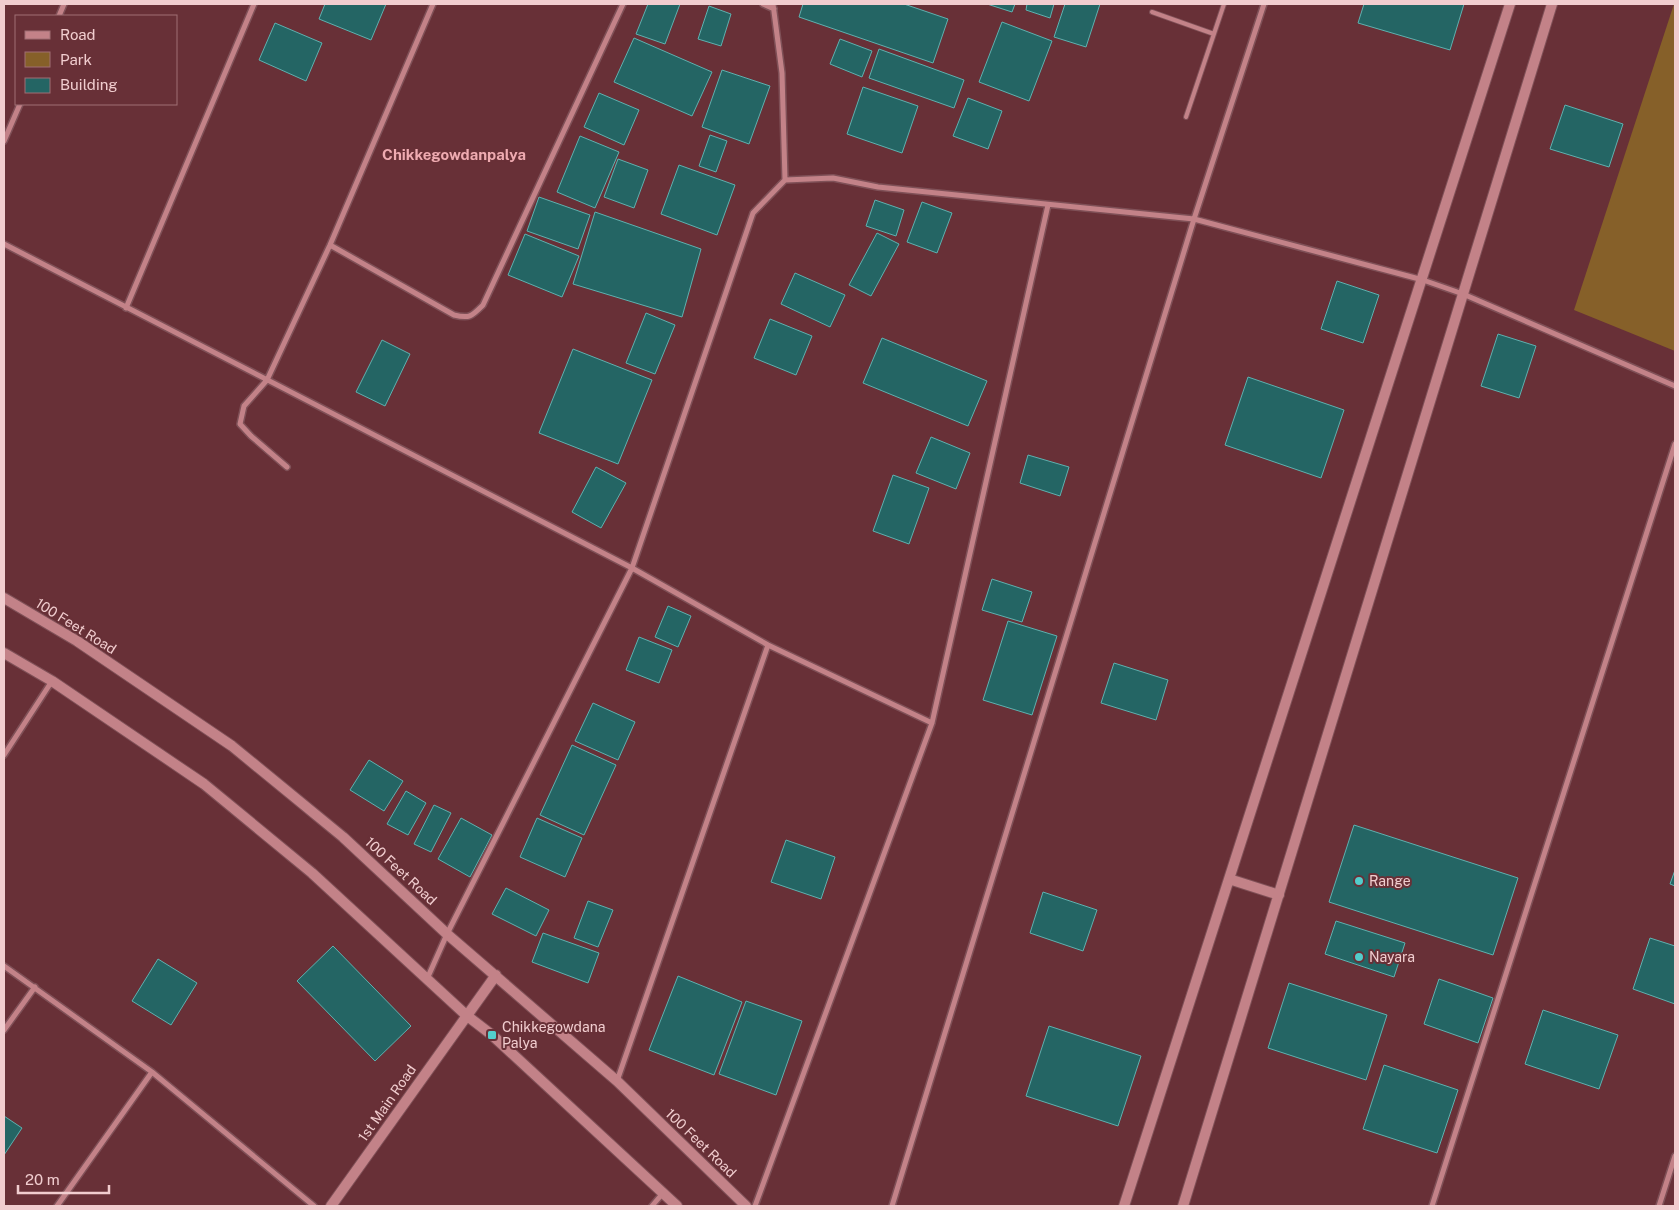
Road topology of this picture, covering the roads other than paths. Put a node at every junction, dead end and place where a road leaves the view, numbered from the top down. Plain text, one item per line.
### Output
1 (254, 4) edge
2 (433, 4) edge
3 (623, 4) edge
4 (763, 4) edge
5 (1224, 4) edge
6 (1264, 4) edge
7 (1510, 4) edge
8 (1552, 4) edge
9 (774, 6) edge
10 (1152, 12) dead end
11 (1214, 34) junction
12 (20, 105) edge
13 (1186, 117) dead end
14 (4, 141) edge
15 (785, 180) junction
16 (1048, 205) junction
17 (1194, 219) junction
18 (4, 244) edge
19 (330, 245) junction
20 (1423, 280) junction
21 (1463, 294) junction
22 (126, 308) junction
23 (267, 380) junction
24 (1675, 386) edge
25 (1675, 444) edge
26 (287, 467) dead end
27 (632, 568) junction
28 (4, 598) edge
29 (768, 645) junction
30 (4, 653) edge
31 (52, 681) junction
32 (932, 724) junction
33 (4, 755) edge
34 (1230, 879) junction
35 (1279, 895) junction
36 (447, 934) junction
37 (4, 966) edge
38 (496, 975) junction
39 (427, 979) junction
40 (35, 987) junction
41 (466, 1015) junction
42 (4, 1030) edge
43 (152, 1072) junction
44 (617, 1081) junction
45 (1675, 1156) edge
46 (663, 1193) junction
47 (57, 1206) edge
48 (314, 1206) edge
49 (331, 1206) edge
50 (652, 1206) edge
51 (677, 1206) edge
52 (746, 1206) edge
53 (755, 1206) edge
54 (892, 1206) edge
55 (1124, 1206) edge
56 (1183, 1206) edge
57 (1432, 1206) edge
58 (1659, 1206) edge

1 - 22 street
2 - 19 street
3 - 19 street
4 - 9 street
5 - 11 lane
6 - 17 street
7 - 20 main road
8 - 21 main road
9 - 15 street
10 - 11 lane
11 - 13 lane
12 - 14 street
15 - 16 street
15 - 27 street
16 - 17 street
16 - 32 street
17 - 20 street
17 - 54 street
18 - 22 street
19 - 23 street
20 - 21 street
20 - 34 main road
21 - 24 street
21 - 35 main road
22 - 23 street
23 - 26 street
23 - 27 street
25 - 57 street
27 - 29 street
27 - 36 street
28 - 36 main road, 100 Feet Road
29 - 32 street
29 - 44 street
30 - 31 main road
31 - 33 street
31 - 39 main road
32 - 53 street
34 - 35 main road
34 - 55 main road
35 - 56 main road
36 - 38 main road, 100 Feet Road
36 - 39 street
37 - 40 street
38 - 41 main road, 1st Main Road
38 - 44 main road, 100 Feet Road
39 - 41 main road
40 - 42 street
40 - 43 street
41 - 46 main road
41 - 49 main road, 1st Main Road
43 - 47 street
43 - 48 street
44 - 52 main road, 100 Feet Road
45 - 58 street
46 - 50 street
46 - 51 main road

